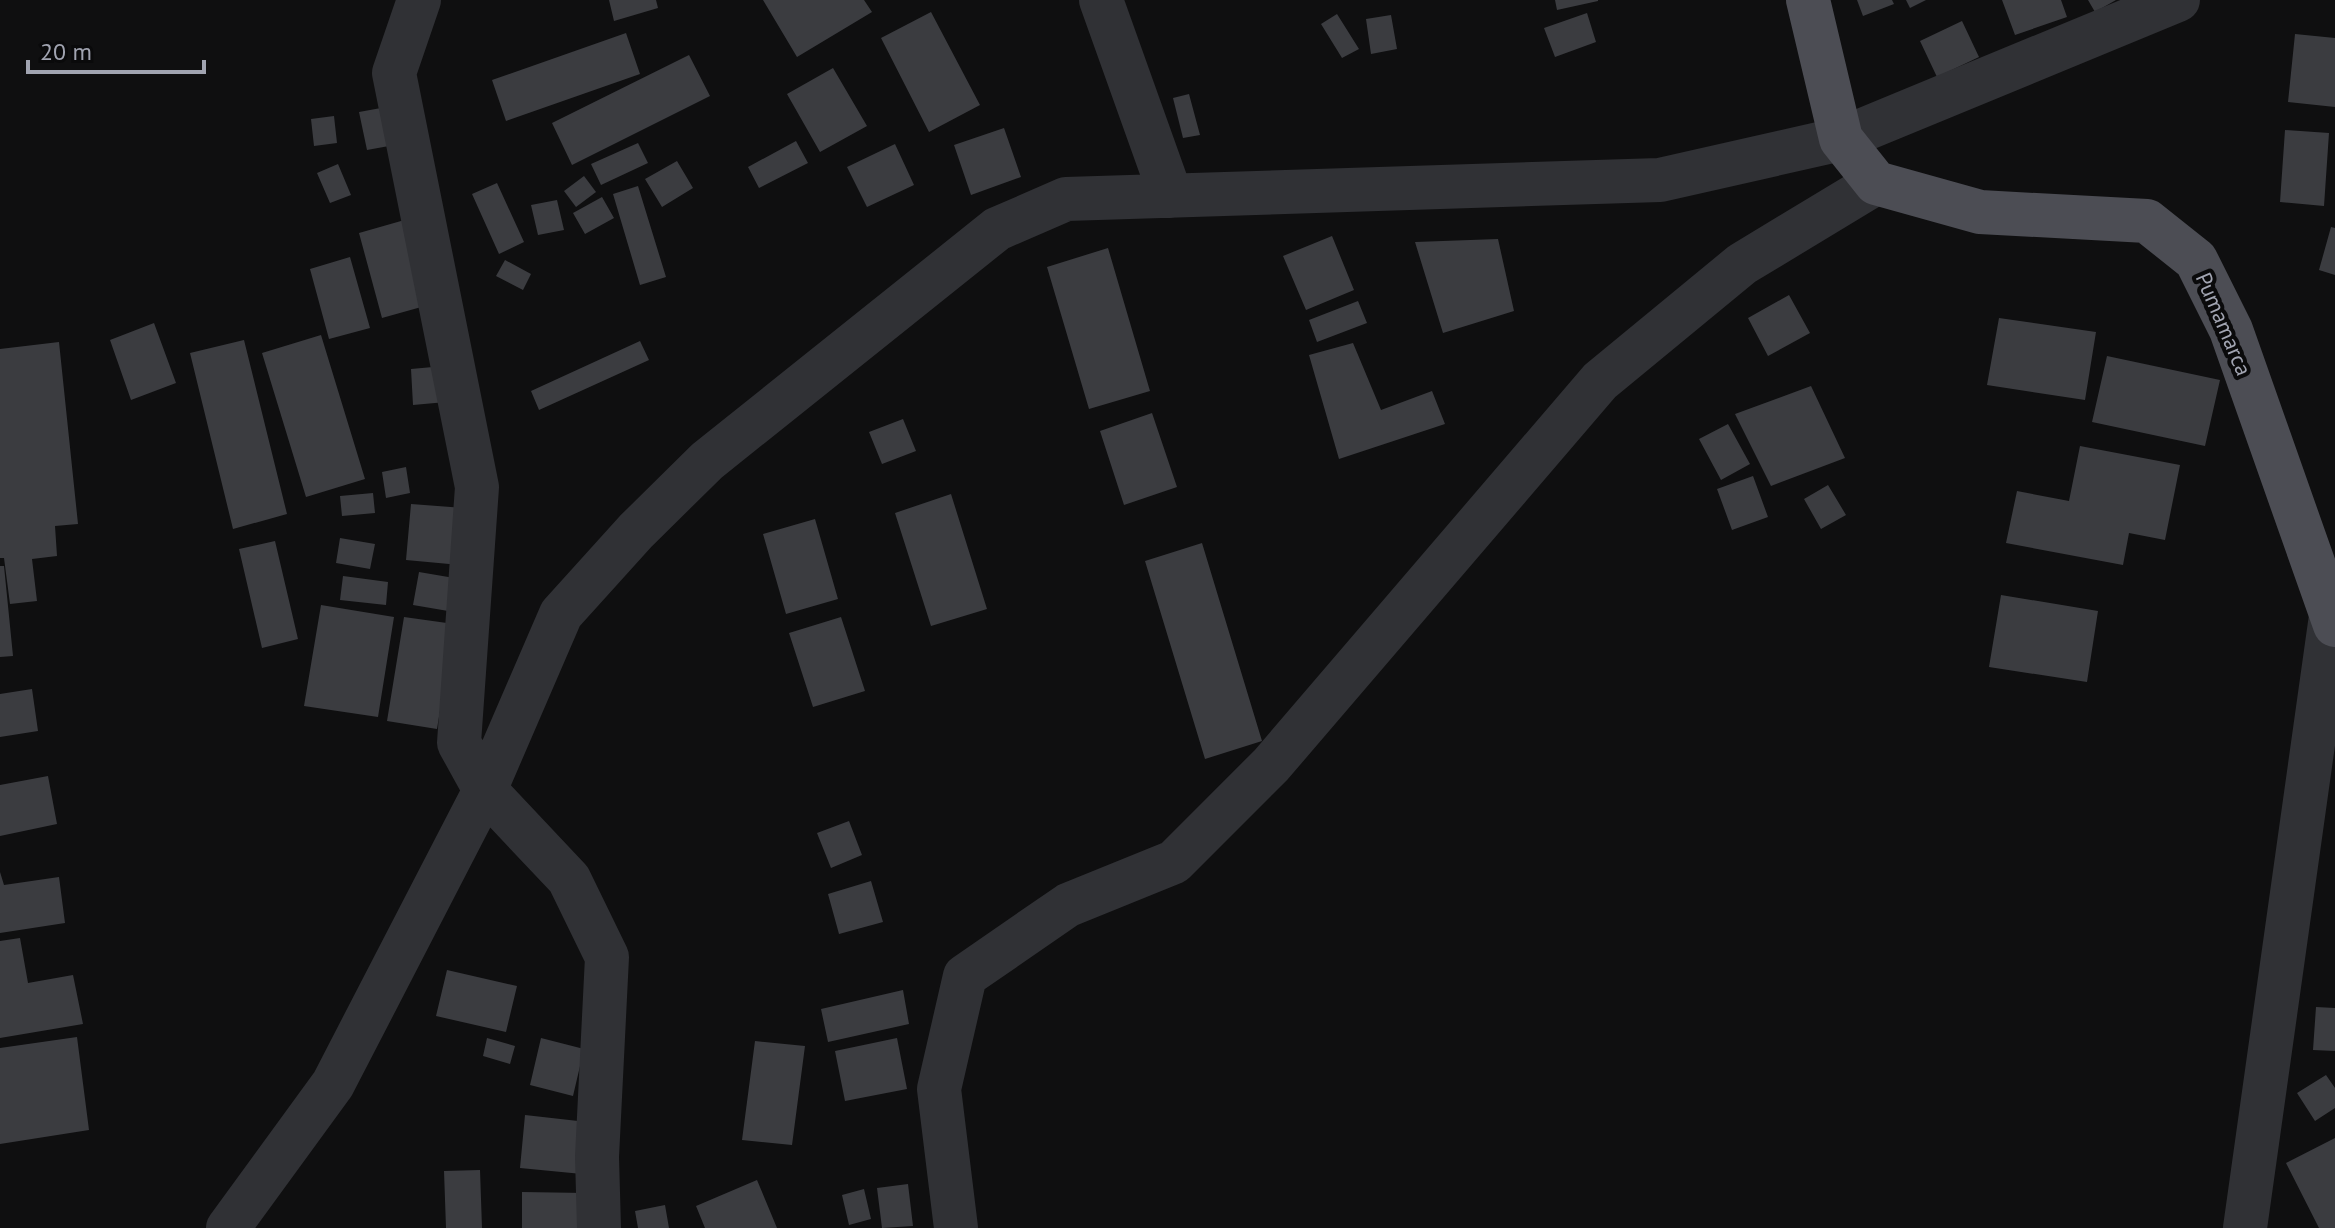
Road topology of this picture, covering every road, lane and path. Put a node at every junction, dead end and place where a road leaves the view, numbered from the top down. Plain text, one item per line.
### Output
1 (419, 0) edge
2 (1101, 0) edge
3 (1808, 0) edge
4 (2178, 0) edge
5 (1841, 139) junction
6 (1876, 183) junction
7 (1171, 196) junction
8 (2333, 621) edge
9 (485, 790) junction
10 (228, 1228) edge
11 (599, 1228) edge
12 (956, 1228) edge
13 (2245, 1228) edge

1 - 9 street
2 - 7 street
3 - 5 main road
4 - 5 street
5 - 6 main road
5 - 7 street
6 - 8 main road, Pumamarca
6 - 12 street
7 - 9 street
8 - 13 street
9 - 10 street
9 - 11 street

